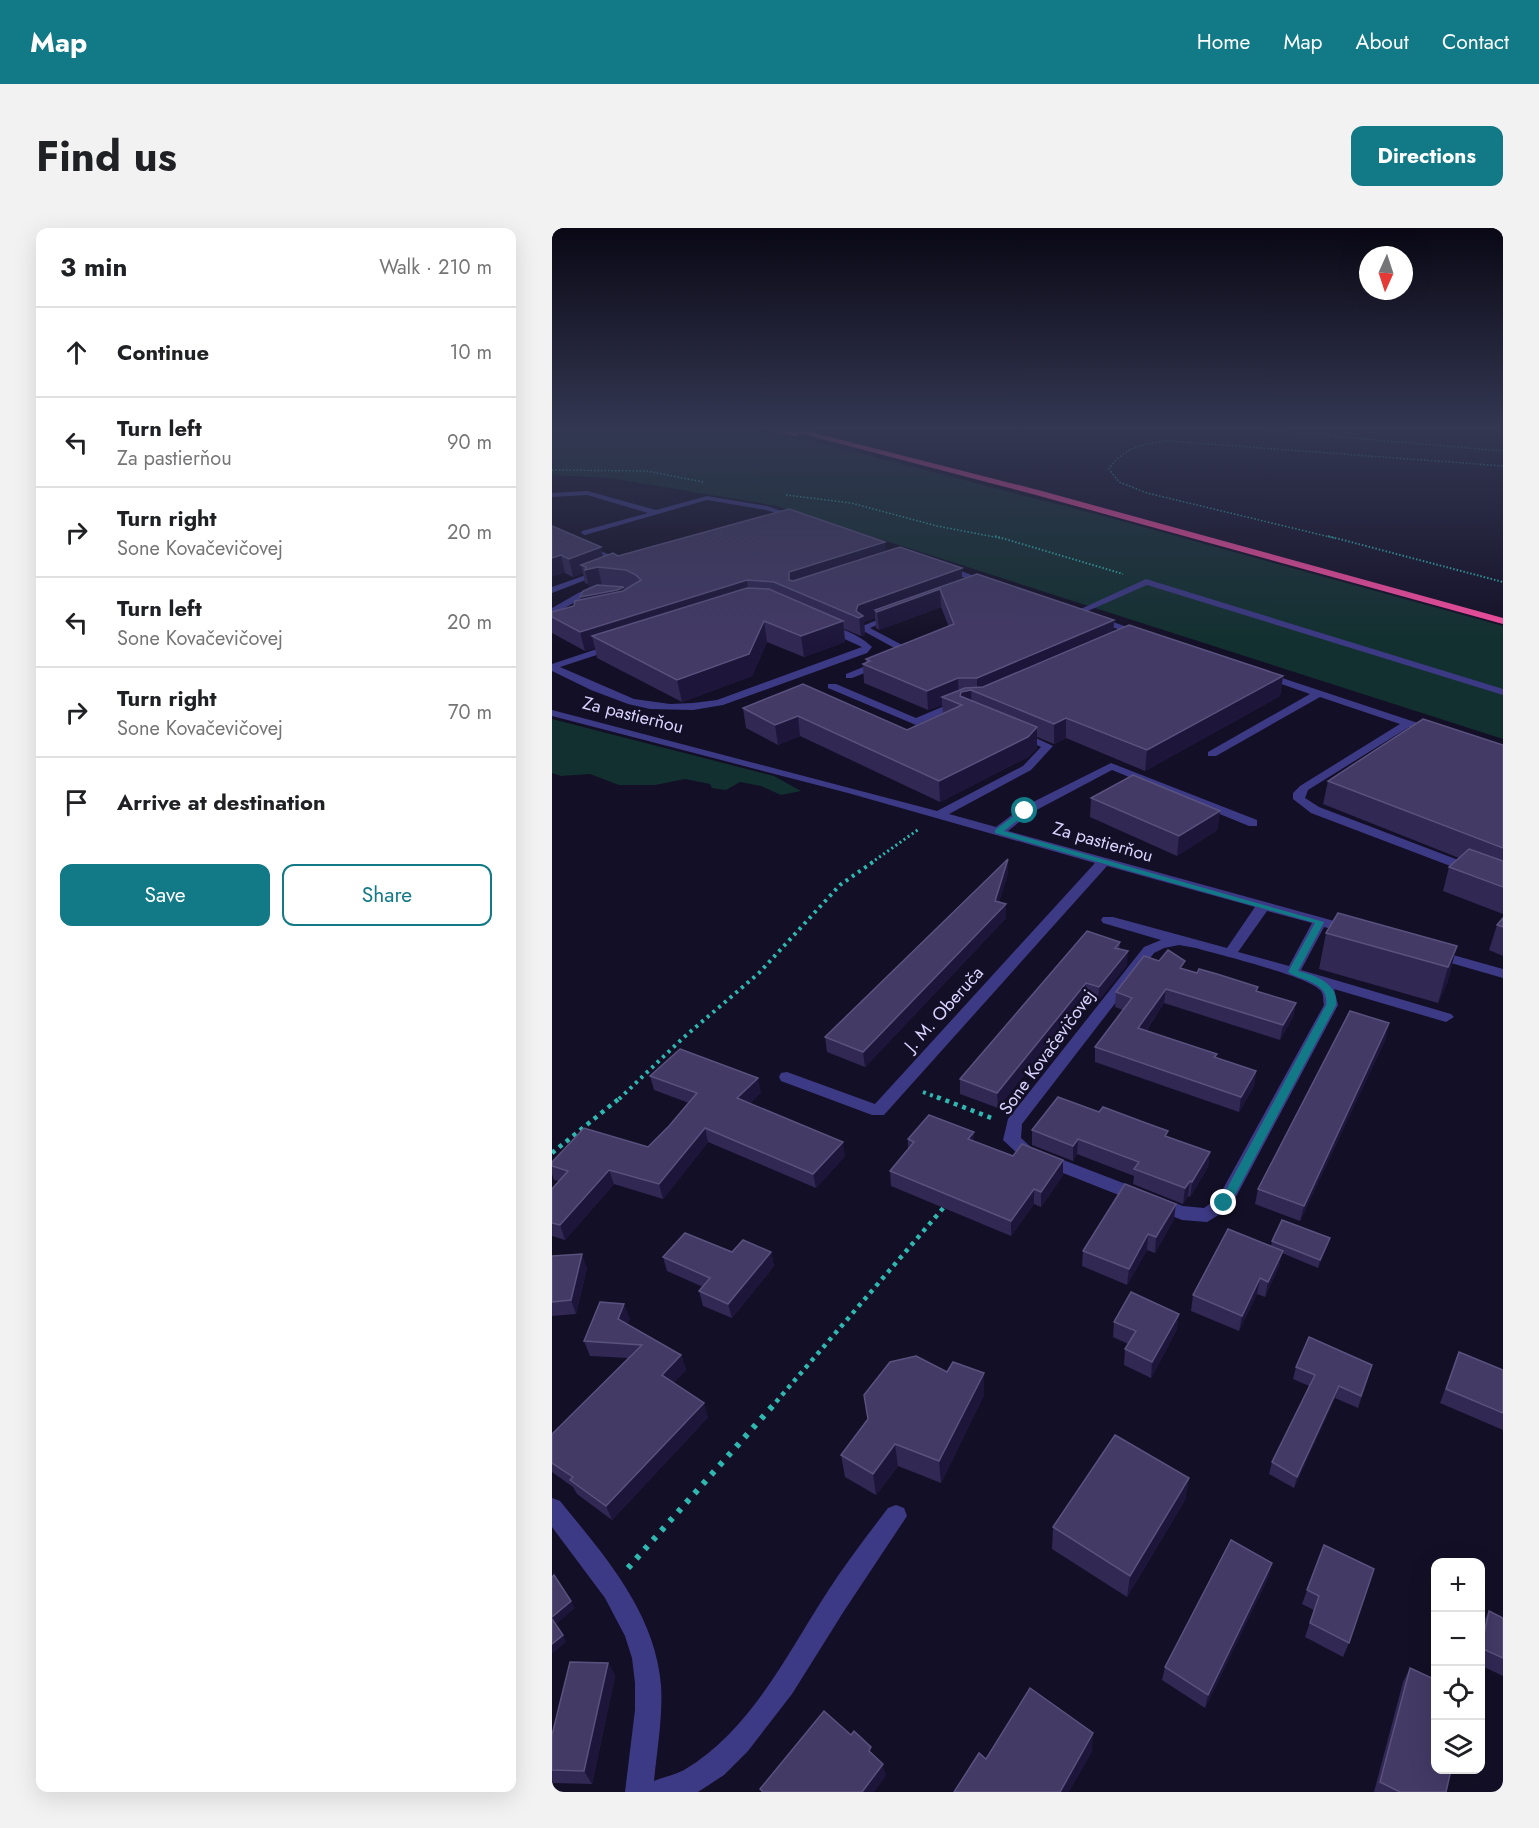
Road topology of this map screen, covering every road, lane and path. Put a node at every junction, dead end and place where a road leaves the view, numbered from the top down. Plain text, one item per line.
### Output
1 (614, 500) edge
2 (701, 500) edge
3 (719, 500) edge
4 (828, 500) edge
5 (1060, 500) edge
6 (1092, 500) edge
7 (1177, 500) edge
8 (658, 513) junction
9 (791, 516) junction
10 (780, 519) edge
11 (813, 523) edge
12 (552, 532) edge
13 (585, 533) dead end
14 (932, 564) edge
15 (1365, 572) dead end
16 (987, 582) junction
17 (1146, 582) junction
18 (1503, 582) edge
19 (998, 586) edge
20 (613, 589) edge
21 (552, 590) edge
22 (966, 590) edge
23 (1066, 609) edge
24 (552, 612) edge
25 (1078, 612) junction
26 (904, 613) edge
27 (562, 618) edge
28 (552, 620) edge
29 (1503, 621) edge
30 (813, 622) edge
31 (1140, 633) junction
32 (1151, 637) edge
33 (1129, 638) edge
34 (629, 641) edge
35 (552, 667) edge
36 (1252, 671) edge
37 (849, 676) dead end
38 (832, 686) dead end
39 (1503, 692) edge
40 (1319, 693) junction
41 (972, 702) edge
42 (552, 713) edge
43 (1408, 723) junction
44 (1008, 730) edge
45 (1440, 734) edge
46 (1212, 754) dead end
47 (939, 815) junction
48 (1253, 823) dead end
49 (998, 832) junction
50 (1104, 861) junction
51 (1503, 882) edge
52 (1263, 906) junction
53 (1108, 920) dead end
54 (1320, 922) junction
55 (1366, 935) edge
56 (1177, 939) junction
57 (1423, 951) edge
58 (1230, 954) junction
59 (1293, 972) junction
60 (1503, 974) edge
61 (1310, 977) junction
62 (1446, 1017) dead end
63 (787, 1077) dead end
64 (903, 1084) junction
65 (1014, 1126) junction
66 (552, 1153) edge
67 (948, 1202) edge
68 (552, 1509) edge
69 (896, 1516) dead end
70 (612, 1587) junction
71 (639, 1792) edge
72 (662, 1792) edge

1 - 8 street
2 - 8 street
3 - 9 street
4 - 17 path
5 - 29 highway
6 - 15 highway
7 - 18 path
8 - 13 street
9 - 10 street
9 - 11 street
12 - 21 street
14 - 16 street
16 - 19 street
16 - 22 street
17 - 25 street
17 - 39 street
20 - 24 street
23 - 25 street
25 - 31 street
26 - 37 street
27 - 28 street
30 - 35 street
31 - 32 street
31 - 33 street
34 - 35 street
36 - 40 street
38 - 41 street
40 - 43 street
40 - 46 street
42 - 47 street, Za pastierňou
43 - 45 street
43 - 51 street
44 - 47 street
47 - 49 street, Za pastierňou
47 - 66 path
48 - 49 street
49 - 50 street, Za pastierňou
50 - 52 street, Za pastierňou
50 - 64 street, J. M. Oberuča
52 - 54 street, Za pastierňou
52 - 58 street
53 - 56 street
54 - 55 street, Za pastierňou
54 - 59 street
56 - 58 street, Sone Kovačevičovej
56 - 65 street, Sone Kovačevičovej
57 - 60 street
58 - 59 street, Sone Kovačevičovej
59 - 61 street, Sone Kovačevičovej
61 - 62 street, Sone Kovačevičovej
61 - 65 street, Sone Kovačevičovej
63 - 64 street, J. M. Oberuča
64 - 65 path
67 - 70 path
68 - 70 street
69 - 72 street
70 - 71 street

